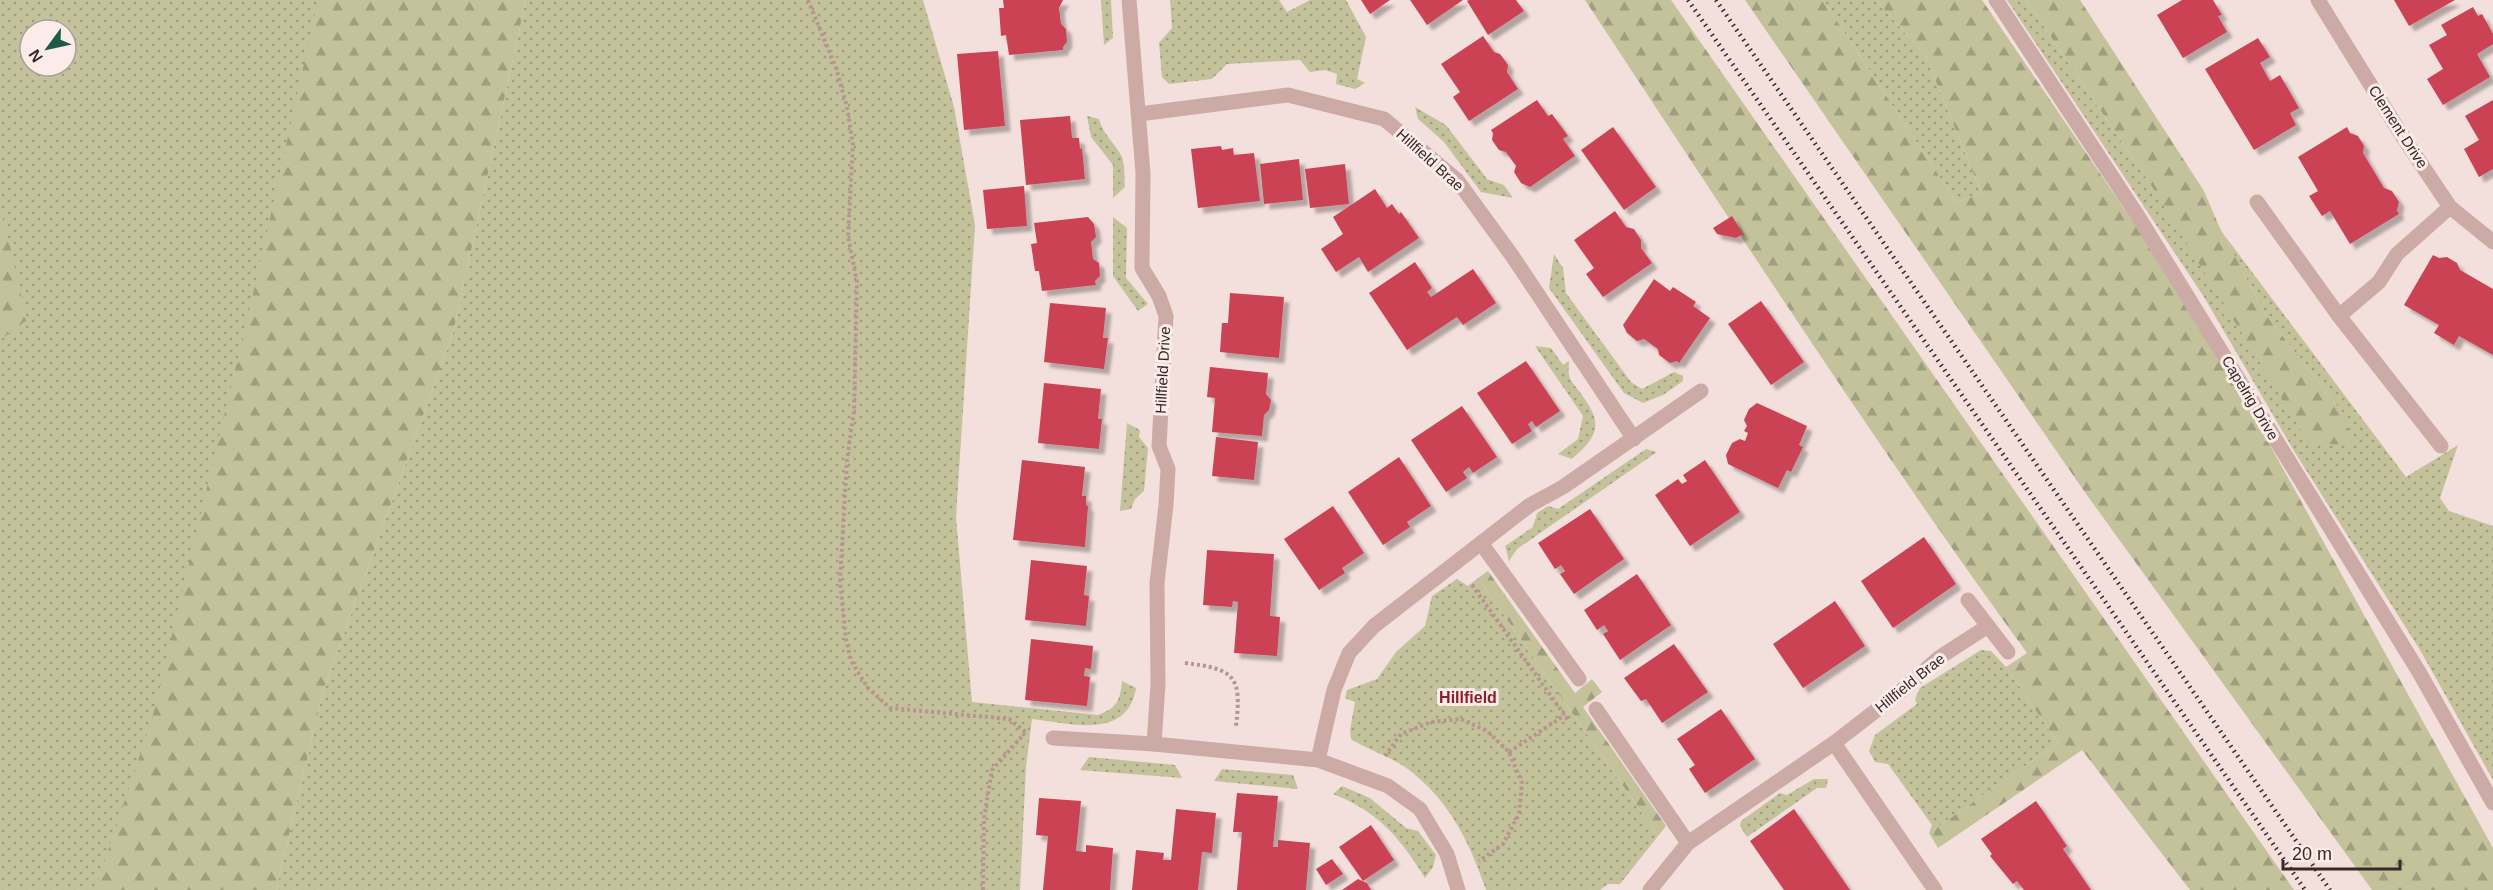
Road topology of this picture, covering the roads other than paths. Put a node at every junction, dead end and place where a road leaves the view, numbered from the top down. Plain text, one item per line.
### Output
1 (1128, 0) edge
2 (1996, 0) edge
3 (2318, 0) edge
4 (1139, 114) junction
5 (2257, 201) dead end
6 (2450, 207) junction
7 (2493, 242) edge
8 (2339, 316) junction
9 (1701, 392) dead end
10 (1634, 438) junction
11 (2441, 446) dead end
12 (1481, 543) junction
13 (1968, 600) dead end
14 (1988, 626) junction
15 (2008, 652) dead end
16 (1579, 679) dead end
17 (1596, 709) dead end
18 (1053, 738) road end
19 (1834, 743) junction
20 (1154, 744) junction
21 (1318, 760) junction
22 (2493, 802) edge
23 (1688, 843) junction
24 (1458, 890) edge
25 (1650, 890) edge
26 (1935, 890) edge

1 - 4 street, Hillfield Drive
2 - 22 street, Capelrig Drive
3 - 6 street, Clement Drive
4 - 10 street, Hillfield Brae
4 - 20 street, Hillfield Drive
5 - 8 street
6 - 7 street, Clement Drive
6 - 8 street
8 - 11 street
9 - 10 street
10 - 12 street
12 - 16 street
12 - 21 street
13 - 14 street
14 - 15 street
14 - 19 street, Hillfield Brae
17 - 23 street
18 - 20 street
19 - 23 street, Hillfield Brae
19 - 26 street
20 - 21 street
21 - 24 street
23 - 25 street, Hillfield Brae

